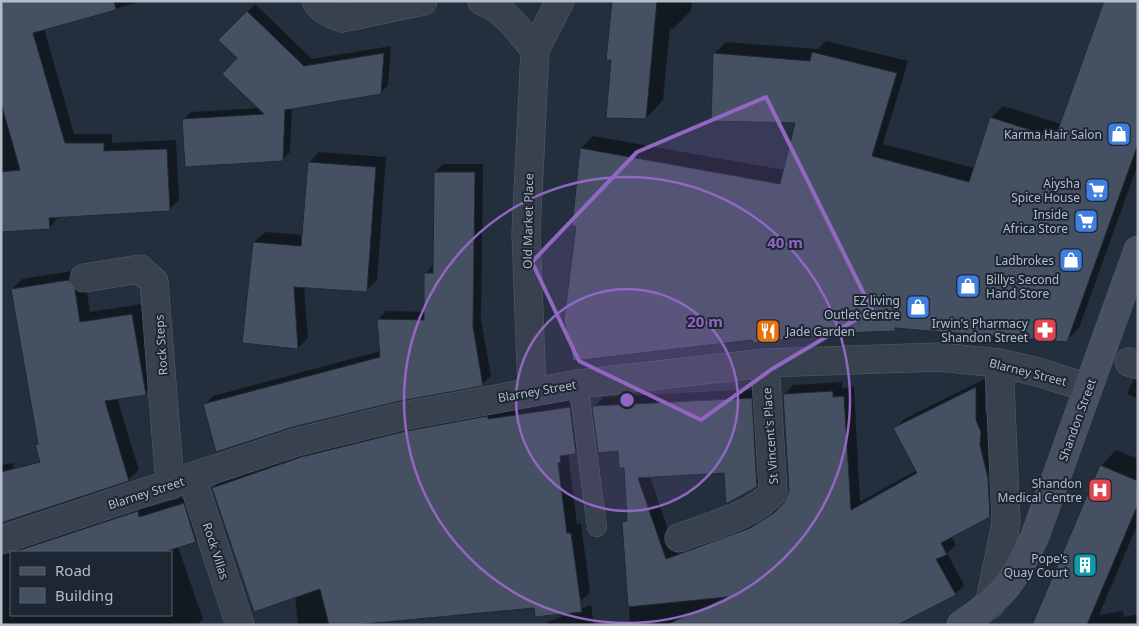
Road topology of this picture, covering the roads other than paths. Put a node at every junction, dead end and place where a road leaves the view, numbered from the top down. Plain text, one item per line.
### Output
1 (316, 1) edge
2 (423, 1) edge
3 (482, 1) edge
4 (560, 1) edge
5 (535, 50) junction
6 (1138, 250) edge
7 (84, 278) dead end
8 (765, 363) junction
9 (999, 363) junction
10 (578, 384) junction
11 (1088, 388) junction
12 (532, 392) junction
13 (181, 482) junction
14 (597, 527) dead end
15 (679, 538) dead end
16 (1, 540) edge
17 (989, 606) junction
18 (240, 625) edge
19 (961, 625) edge

1 - 2 street
3 - 5 street
4 - 5 street
5 - 12 street, Old Market Place
6 - 11 main road, Shandon Street
7 - 13 street, Rock Steps
8 - 9 street, Blarney Street
8 - 10 street, Blarney Street
8 - 15 street, St Vincent's Place
9 - 11 street, Blarney Street
9 - 17 street
10 - 12 street, Blarney Street
10 - 14 lane
11 - 17 main road, Shandon Street
12 - 13 street, Blarney Street
13 - 16 street, Blarney Street
13 - 18 street, Rock Villas
17 - 19 main road, Shandon Street

